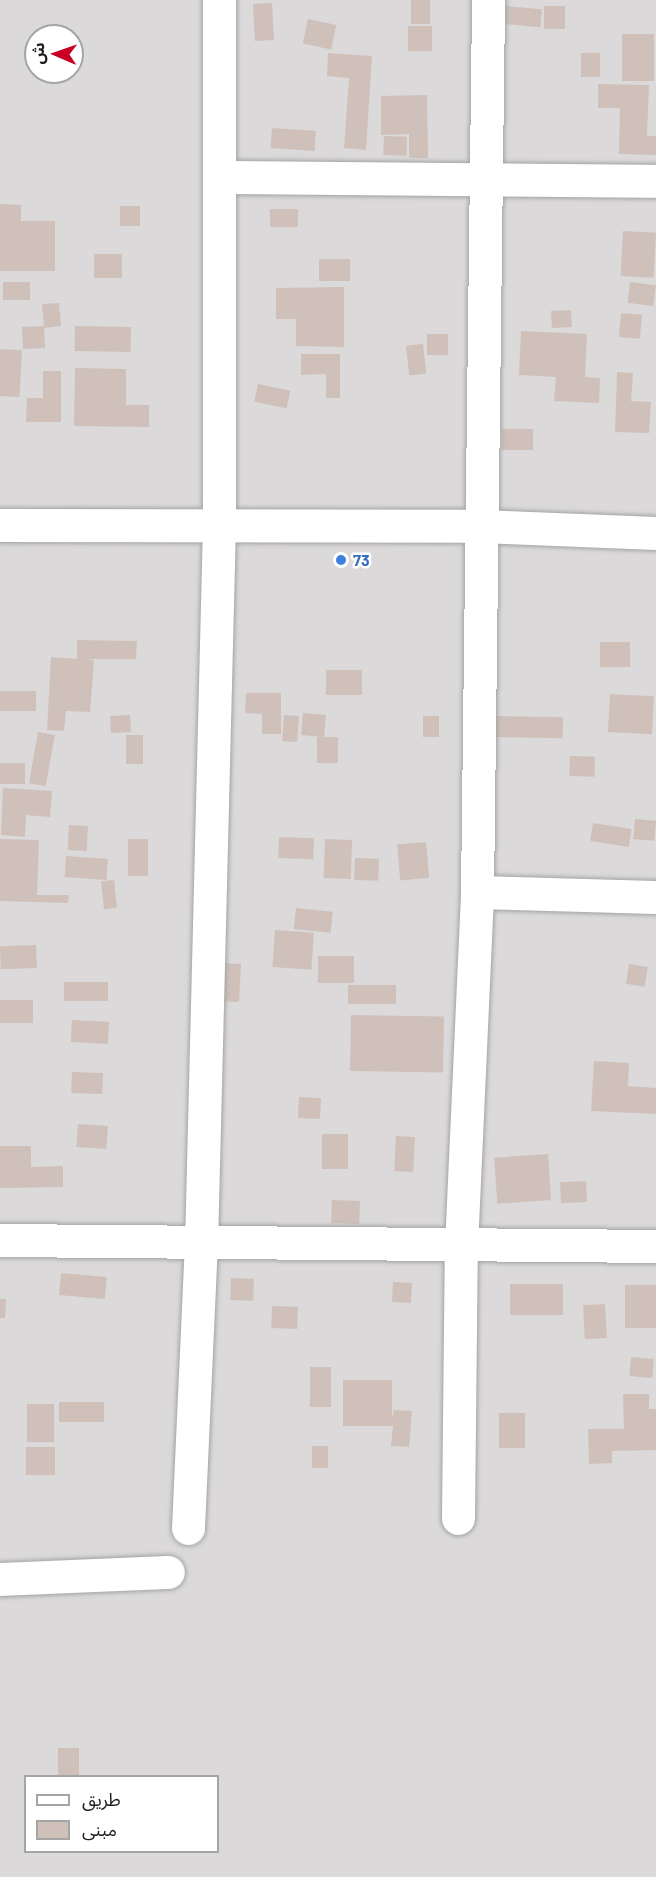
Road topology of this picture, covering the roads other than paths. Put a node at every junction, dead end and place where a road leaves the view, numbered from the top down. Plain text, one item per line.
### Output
1 (219, 0) edge
2 (488, 0) edge
3 (219, 177) junction
4 (484, 178) junction
5 (656, 181) edge
6 (0, 525) edge
7 (219, 525) junction
8 (482, 526) junction
9 (656, 533) edge
10 (477, 892) junction
11 (656, 897) edge
12 (0, 1240) edge
13 (201, 1245) junction
14 (656, 1246) edge
15 (461, 1247) junction
16 (458, 1518) dead end
17 (188, 1528) dead end
18 (168, 1572) dead end
19 (0, 1579) edge

1 - 3 street
2 - 4 street
3 - 4 street
3 - 7 street
4 - 5 street
4 - 8 street
6 - 7 street
7 - 8 street
7 - 13 street
8 - 9 street
8 - 10 street
10 - 11 street
10 - 15 street
12 - 13 street
13 - 15 street
13 - 17 street
14 - 15 street
15 - 16 street
18 - 19 street

